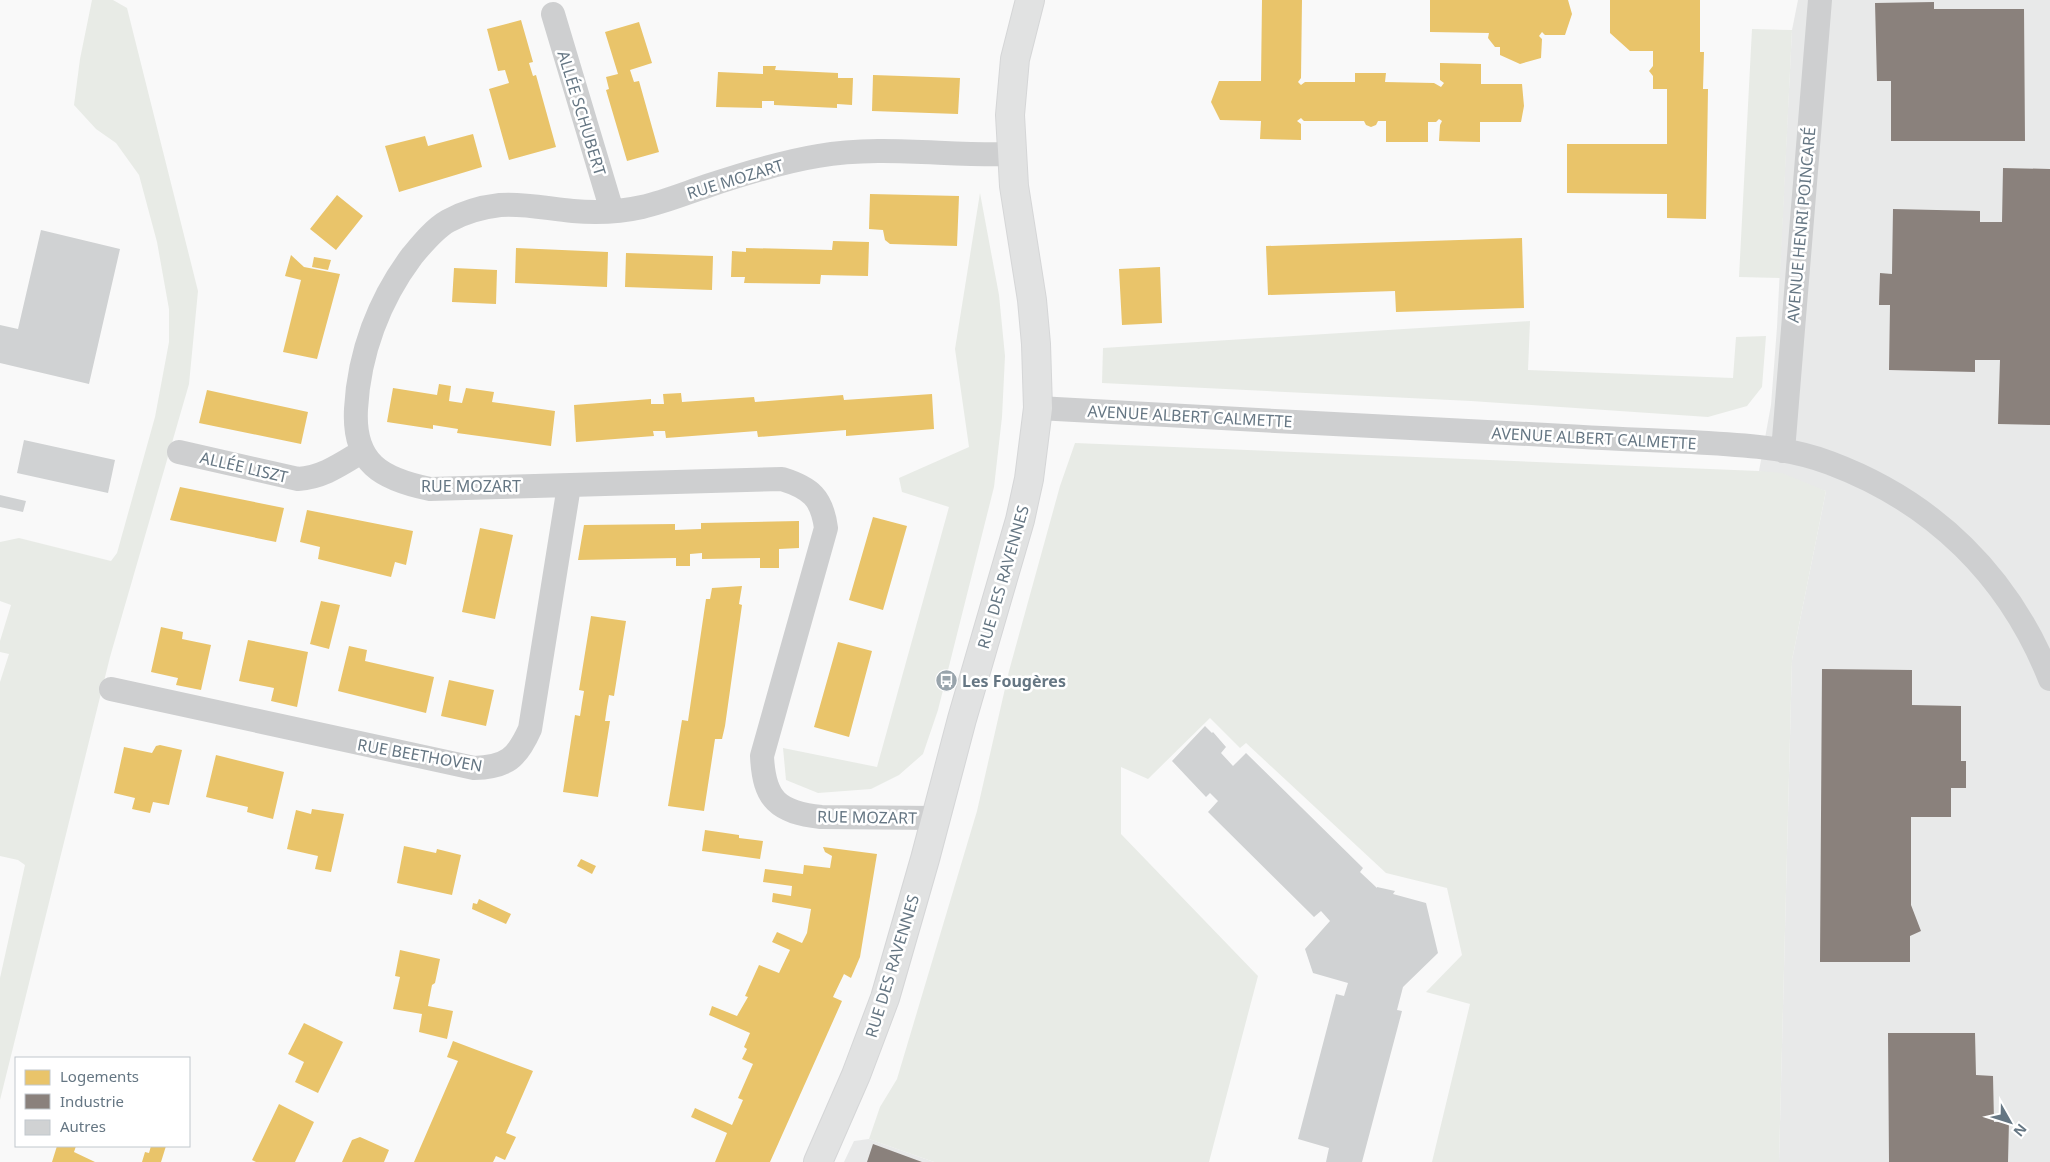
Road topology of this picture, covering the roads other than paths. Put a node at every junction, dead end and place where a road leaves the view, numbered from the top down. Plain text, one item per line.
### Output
1 (1030, 0) edge
2 (1820, 0) edge
3 (553, 14) dead end
4 (1010, 154) junction
5 (612, 211) junction
6 (1038, 408) junction
7 (1783, 450) junction
8 (363, 451) junction
9 (179, 452) dead end
10 (569, 486) junction
11 (2050, 680) edge
12 (112, 690) dead end
13 (936, 818) junction
14 (818, 1162) edge

1 - 4 street, RUE DES RAVENNES
2 - 7 street, AVENUE HENRI POINCARÉ
3 - 5 street, ALLÉE SCHUBERT
4 - 5 street, RUE MOZART
4 - 6 street, RUE DES RAVENNES
5 - 8 street, RUE MOZART
6 - 7 street, AVENUE ALBERT CALMETTE
6 - 13 street, RUE DES RAVENNES
7 - 11 street, AVENUE ALBERT CALMETTE
8 - 9 street, ALLÉE LISZT
8 - 10 street, RUE MOZART
10 - 12 street, RUE BEETHOVEN
10 - 13 street, RUE MOZART
13 - 14 street, RUE DES RAVENNES

